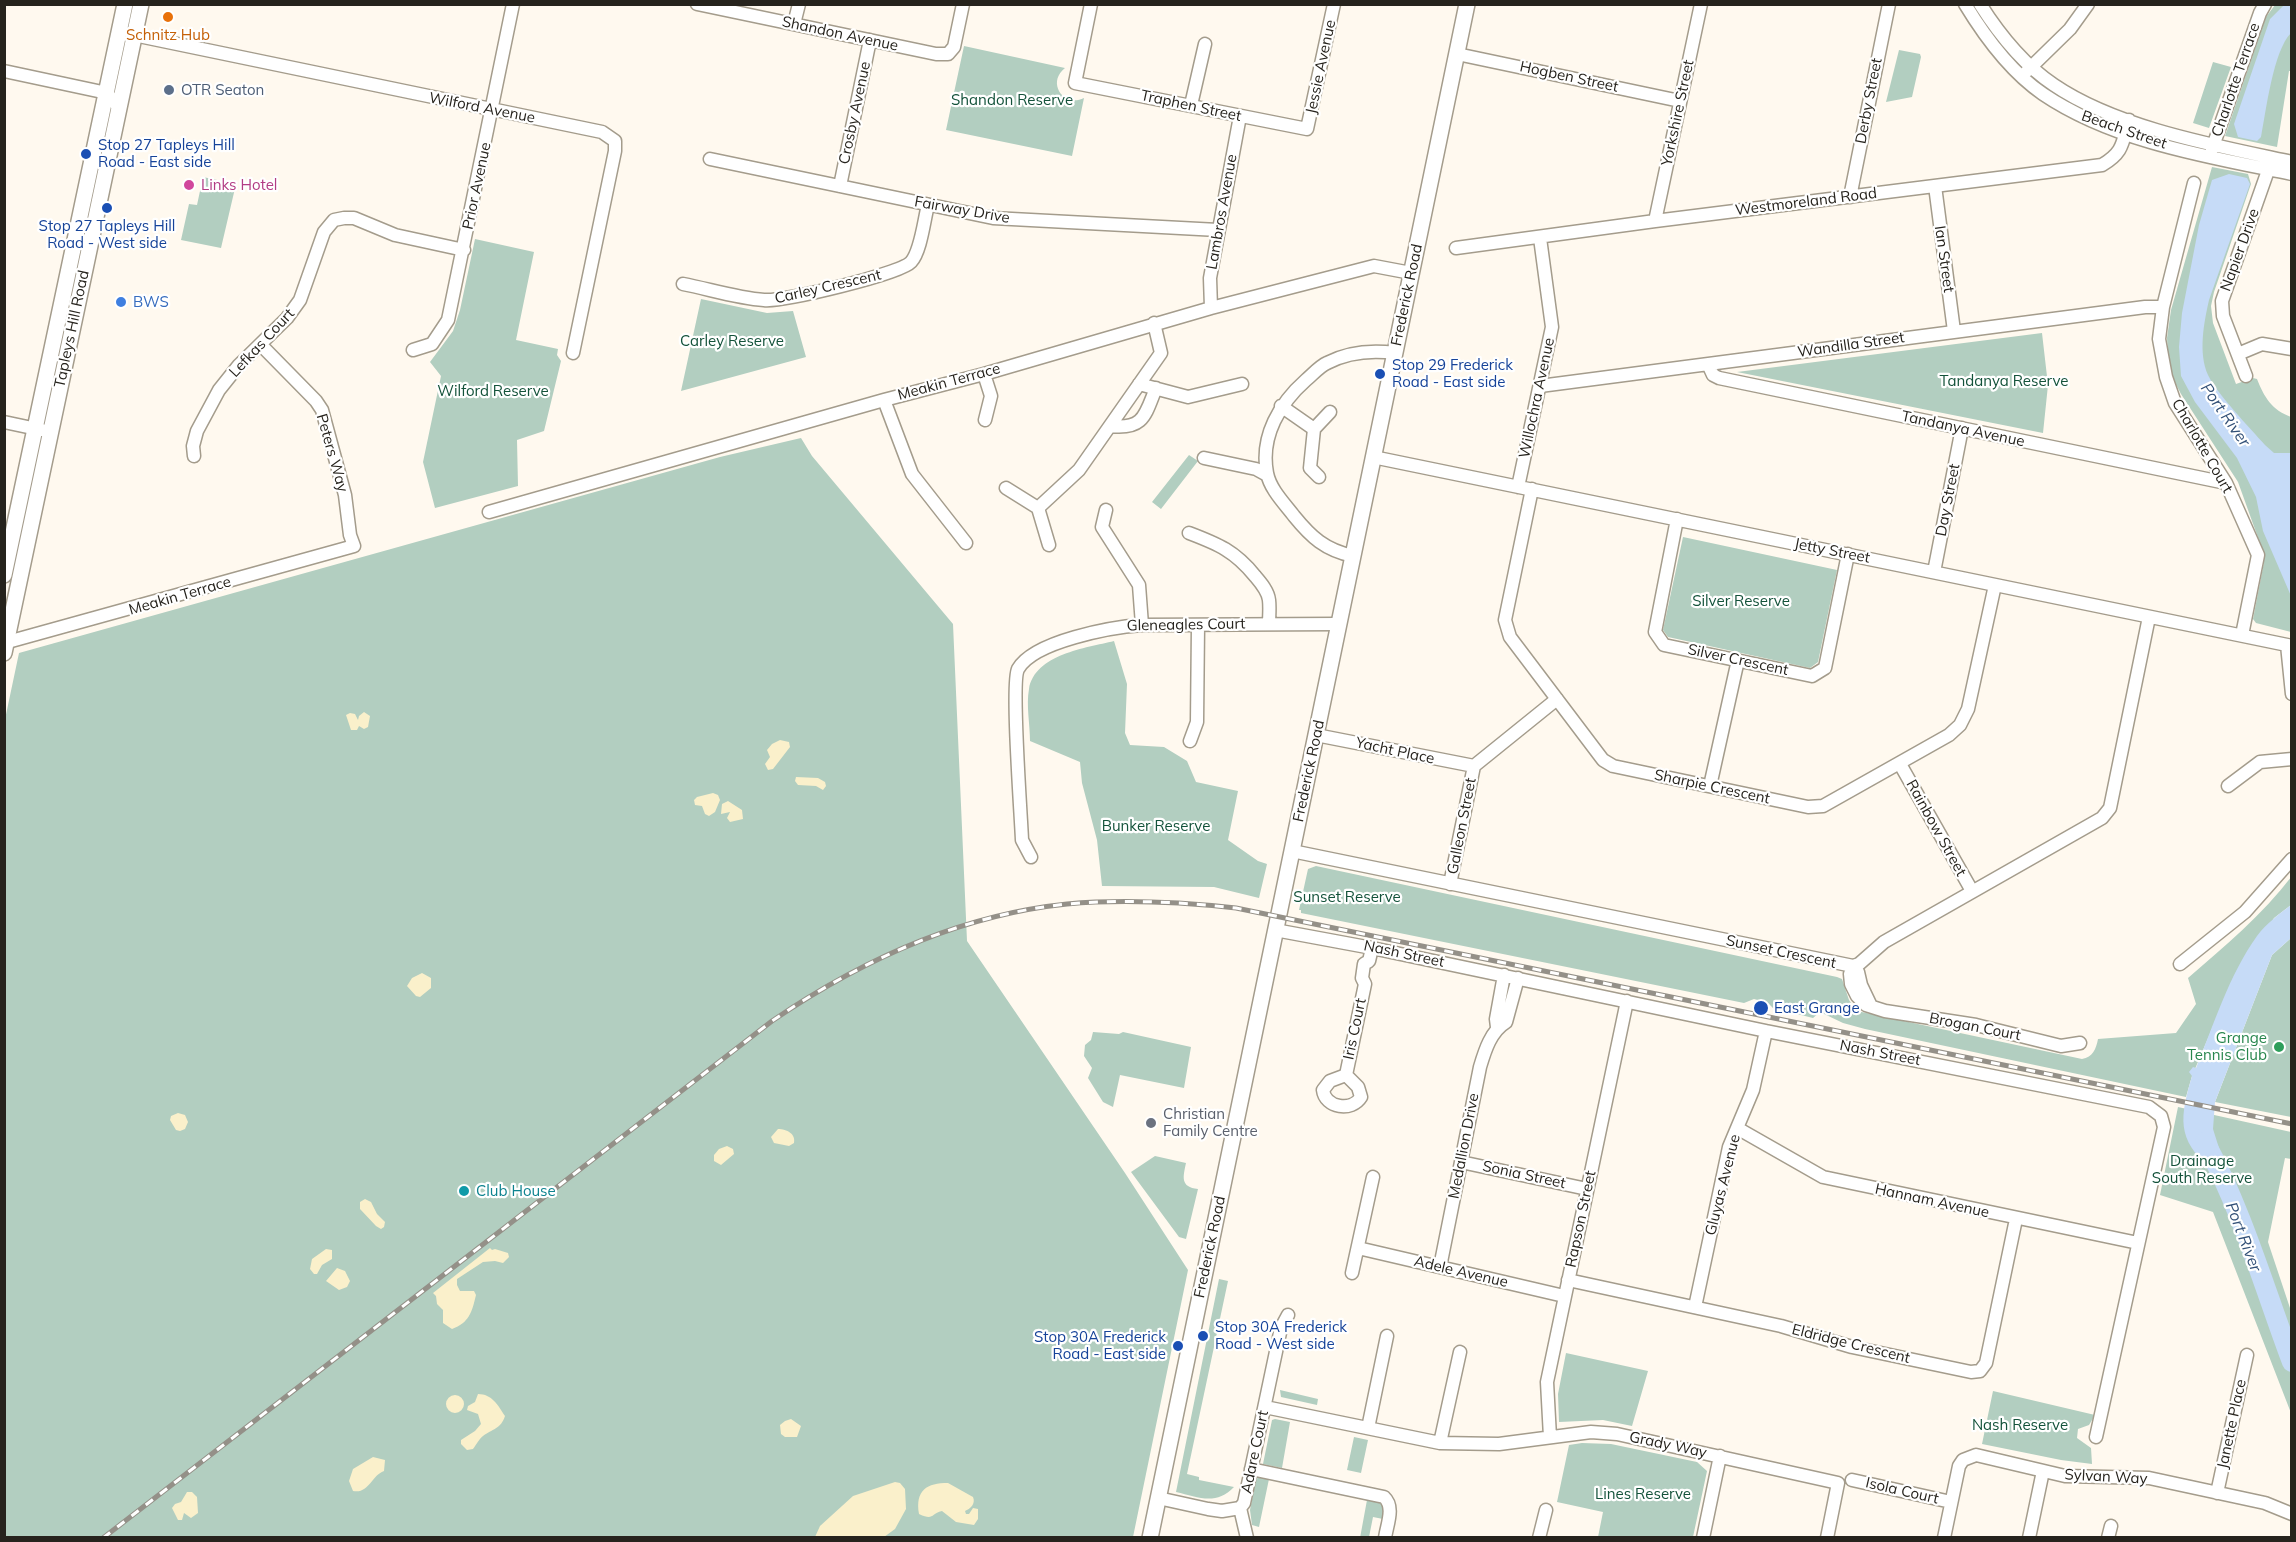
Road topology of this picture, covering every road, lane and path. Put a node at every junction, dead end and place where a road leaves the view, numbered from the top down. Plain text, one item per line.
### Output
1 (125, 4) edge
2 (141, 4) edge
3 (513, 4) edge
4 (697, 4) edge
5 (799, 4) edge
6 (963, 4) edge
7 (1091, 4) edge
8 (1334, 4) edge
9 (1467, 4) edge
10 (1701, 4) edge
11 (1889, 4) edge
12 (1965, 4) edge
13 (1980, 4) edge
14 (2088, 4) edge
15 (2265, 4) edge
16 (794, 24) junction
17 (134, 35) junction
18 (870, 40) junction
19 (1205, 44) dead end
20 (1457, 54) junction
21 (2032, 65) junction
22 (4, 70) edge
23 (2022, 76) junction
24 (125, 78) junction
25 (106, 93) junction
26 (1680, 101) junction
27 (1191, 105) junction
28 (119, 108) junction
29 (492, 111) junction
30 (1240, 116) junction
31 (2129, 120) junction
32 (1308, 129) joint
33 (2125, 133) junction
34 (2214, 144) junction
35 (2210, 157) junction
36 (710, 159) dead end
37 (2292, 162) edge
38 (2271, 163) junction
39 (2292, 174) edge
40 (2194, 183) dead end
41 (840, 186) junction
42 (1935, 186) junction
43 (1850, 197) junction
44 (928, 205) junction
45 (1655, 221) junction
46 (1218, 230) junction
47 (1540, 238) junction
48 (1456, 248) dead end
49 (464, 250) junction
50 (1412, 273) junction
51 (683, 284) dead end
52 (2163, 307) junction
53 (1211, 308) junction
54 (1154, 323) junction
55 (1954, 331) junction
56 (261, 345) junction
57 (2292, 348) edge
58 (413, 350) dead end
59 (573, 353) dead end
60 (1395, 353) junction
61 (2238, 354) junction
62 (1708, 364) junction
63 (984, 374) junction
64 (2246, 376) dead end
65 (1139, 384) junction
66 (1242, 384) dead end
67 (1540, 386) junction
68 (1156, 388) junction
69 (884, 400) junction
70 (1281, 406) junction
71 (1330, 412) dead end
72 (985, 420) dead end
73 (4, 422) edge
74 (1110, 426) junction
75 (1962, 428) junction
76 (35, 429) junction
77 (1314, 429) junction
78 (51, 432) junction
79 (194, 456) dead end
80 (1373, 456) junction
81 (1204, 458) dead end
82 (1267, 475) junction
83 (1319, 477) dead end
84 (2226, 483) junction
85 (1518, 486) junction
86 (1006, 488) dead end
87 (1532, 489) junction
88 (1038, 508) junction
89 (1106, 510) dead end
90 (489, 512) dead end
91 (1677, 519) junction
92 (1189, 533) dead end
93 (966, 543) dead end
94 (1049, 545) dead end
95 (354, 546) joint
96 (1848, 554) junction
97 (1353, 556) junction
98 (1934, 572) junction
99 (4, 575) edge
100 (1995, 585) junction
101 (2149, 617) junction
102 (1269, 624) junction
103 (1338, 624) junction
104 (1142, 625) junction
105 (1198, 626) junction
106 (2242, 635) junction
107 (2289, 646) edge
108 (5, 647) edge
109 (1738, 660) junction
110 (2292, 694) edge
111 (1557, 699) junction
112 (1316, 735) junction
113 (1190, 741) dead end
114 (2292, 759) edge
115 (1900, 764) junction
116 (1474, 766) junction
117 (1710, 786) junction
118 (2228, 786) dead end
119 (1292, 851) junction
120 (1031, 857) dead end
121 (2292, 859) edge
122 (1450, 884) junction
123 (1972, 891) junction
124 (1275, 930) junction
125 (1372, 948) junction
126 (2180, 964) dead end
127 (1853, 966) junction
128 (1504, 975) junction
129 (1518, 978) junction
130 (1627, 1001) junction
131 (1497, 1027) junction
132 (1766, 1031) junction
133 (2080, 1043) dead end
134 (1346, 1075) dead end
135 (1737, 1128) junction
136 (1461, 1162) junction
137 (1373, 1177) dead end
138 (1587, 1189) junction
139 (2016, 1219) junction
140 (2138, 1243) junction
141 (1358, 1248) junction
142 (1440, 1267) junction
143 (1352, 1273) dead end
144 (1568, 1280) junction
145 (1564, 1296) junction
146 (1695, 1307) junction
147 (1288, 1315) dead end
148 (1386, 1336) dead end
149 (1460, 1352) dead end
150 (2247, 1355) dead end
151 (1265, 1407) junction
152 (1368, 1428) junction
153 (1550, 1437) junction
154 (2096, 1437) dead end
155 (1440, 1443) junction
156 (1720, 1456) junction
157 (1251, 1469) junction
158 (2043, 1471) junction
159 (1852, 1480) dead end
160 (2217, 1492) junction
161 (1158, 1498) junction
162 (1951, 1502) junction
163 (1240, 1508) junction
164 (1546, 1510) dead end
165 (2292, 1514) edge
166 (1150, 1538) edge
167 (1247, 1538) edge
168 (1385, 1538) edge
169 (1539, 1538) edge
170 (1703, 1538) edge
171 (1827, 1538) edge
172 (1944, 1538) edge
173 (2029, 1538) edge

1 - 25 main road, Tapleys Hill Road
2 - 17 main road, Tapleys Hill Road
3 - 29 street, Prior Avenue
4 - 16 street, Shandon Avenue
5 - 16 street
6 - 18 street, Shandon Avenue
7 - 27 street, Traphen Street
8 - 32 street, Jessie Avenue
9 - 20 main road, Frederick Road
10 - 26 street, Yorkshire Street
11 - 43 street, Derby Street
12 - 23 street, Beach Street
13 - 21 street, Beach Street
14 - 21 street
15 - 34 street, Charlotte Terrace
16 - 18 street, Shandon Avenue
17 - 24 main road, Tapleys Hill Road
17 - 29 street, Wilford Avenue
18 - 41 street, Crosby Avenue
19 - 27 street
20 - 26 street, Hogben Street
20 - 50 main road, Frederick Road
21 - 23 street
21 - 31 street, Beach Street
22 - 25 street
23 - 33 street, Beach Street
24 - 25 street
24 - 28 main road, Tapleys Hill Road
25 - 28 street
25 - 76 main road, Tapleys Hill Road
26 - 45 street, Yorkshire Street
27 - 30 street, Traphen Street
28 - 78 main road, Tapleys Hill Road
29 - 49 street, Prior Avenue
29 - 59 street, Wilford Avenue
30 - 32 street, Traphen Street
30 - 46 street, Lambros Avenue
31 - 33 street, Westmoreland Road
31 - 34 street, Beach Street
33 - 35 street, Beach Street
33 - 42 street, Westmoreland Road
34 - 35 street, Charlotte Terrace
34 - 38 street, Beach Street
35 - 38 street, Beach Street
36 - 41 street, Fairway Drive
37 - 38 street, Beach Street
38 - 39 street, Beach Street
38 - 61 street, Napier Drive
40 - 52 street, Charlotte Court
41 - 44 street, Fairway Drive
42 - 43 street, Westmoreland Road
42 - 55 street, Ian Street
43 - 45 street, Westmoreland Road
44 - 46 street, Fairway Drive
44 - 51 street, Carley Crescent
45 - 47 street, Westmoreland Road
46 - 53 street, Lambros Avenue
47 - 48 street, Westmoreland Road
47 - 67 street, Willochra Avenue
49 - 56 street, Lefkas Court
49 - 58 street, Prior Avenue
50 - 53 street, Meakin Terrace
50 - 60 main road, Frederick Road
52 - 55 street, Wandilla Street
52 - 84 street, Charlotte Court
53 - 54 street, Meakin Terrace
54 - 63 street, Meakin Terrace
54 - 65 street
55 - 62 street, Wandilla Street
56 - 79 street, Lefkas Court
56 - 95 street, Peters Way
57 - 61 street
60 - 70 street
60 - 80 main road, Frederick Road
61 - 64 street, Napier Drive
62 - 67 street, Wandilla Street
62 - 75 street, Tandanya Avenue
63 - 69 street, Meakin Terrace
63 - 72 street
65 - 68 street
65 - 74 street
66 - 68 street
67 - 85 street, Willochra Avenue
68 - 74 street
69 - 90 street, Meakin Terrace
69 - 93 street
70 - 77 street
70 - 82 street
71 - 77 street
73 - 76 street
74 - 88 street
75 - 84 street, Tandanya Avenue
75 - 98 street, Day Street
76 - 78 street
76 - 99 main road, Tapleys Hill Road
77 - 83 street
78 - 108 main road, Tapleys Hill Road
80 - 85 street, Jetty Street
80 - 97 main road, Frederick Road
81 - 82 street
82 - 97 street
84 - 106 street, Charlotte Court
85 - 87 street, Jetty Street
86 - 88 street
87 - 91 street, Jetty Street
87 - 111 street, Sharpie Crescent
88 - 94 street
89 - 104 street
91 - 96 street, Jetty Street
91 - 109 street, Silver Crescent
92 - 102 street
95 - 108 street, Meakin Terrace
96 - 98 street, Jetty Street
96 - 109 street, Silver Crescent
97 - 103 main road, Frederick Road
98 - 100 street, Jetty Street
100 - 101 street, Jetty Street
100 - 115 street, Sharpie Crescent
101 - 106 street, Jetty Street
101 - 123 street, Sunset Crescent
102 - 103 street, Gleneagles Court
102 - 105 street, Gleneagles Court
103 - 112 main road, Frederick Road
104 - 105 street, Gleneagles Court
104 - 120 street, Gleneagles Court
105 - 113 street
106 - 107 street, Jetty Street
107 - 110 street
109 - 117 street
111 - 116 street, Galleon Street
111 - 117 street, Sharpie Crescent
112 - 116 street, Yacht Place
112 - 119 main road, Frederick Road
114 - 118 street
115 - 117 street, Sharpie Crescent
115 - 123 street, Rainbow Street
116 - 122 street, Galleon Street
119 - 122 street, Sunset Crescent
119 - 124 main road, Frederick Road
121 - 126 street
122 - 127 street, Sunset Crescent
123 - 127 street, Sunset Crescent
124 - 125 street, Nash Street
124 - 161 main road, Frederick Road
125 - 128 street, Nash Street
125 - 134 street, Iris Court
127 - 133 street, Brogan Court
128 - 129 street, Nash Street
128 - 131 street, Medallion Drive
129 - 130 street, Nash Street
129 - 131 street, Medallion Drive
130 - 132 street, Nash Street
130 - 138 street, Rapson Street
131 - 136 street, Medallion Drive
132 - 135 street, Gluyas Avenue
132 - 140 street, Nash Street
135 - 139 street, Hannam Avenue
135 - 146 street, Gluyas Avenue
136 - 138 street, Sonia Street
136 - 142 street, Medallion Drive
137 - 141 street
138 - 144 street, Rapson Street
139 - 140 street, Hannam Avenue
139 - 146 street, Eldridge Crescent
140 - 154 street, Nash Street
141 - 142 street, Adele Avenue
141 - 143 street
142 - 145 street, Adele Avenue
144 - 145 street, Rapson Street
144 - 146 street, Eldridge Crescent
145 - 153 street, Rapson Street
147 - 151 street, Adare Court
148 - 152 street
149 - 155 street
150 - 160 street, Janette Place
151 - 152 street, Grady Way
151 - 157 street, Adare Court
152 - 155 street, Grady Way
153 - 155 street, Grady Way
153 - 156 street, Grady Way
156 - 170 street
156 - 171 street, Grady Way
157 - 163 street, Adare Court
157 - 168 street
158 - 160 street, Sylvan Way
158 - 162 street, Sylvan Way
158 - 173 street
159 - 162 street, Isola Court
160 - 165 street, Sylvan Way
161 - 163 street, Adare Court
161 - 166 main road, Frederick Road
162 - 172 street, Sylvan Way
163 - 167 street
164 - 169 street

